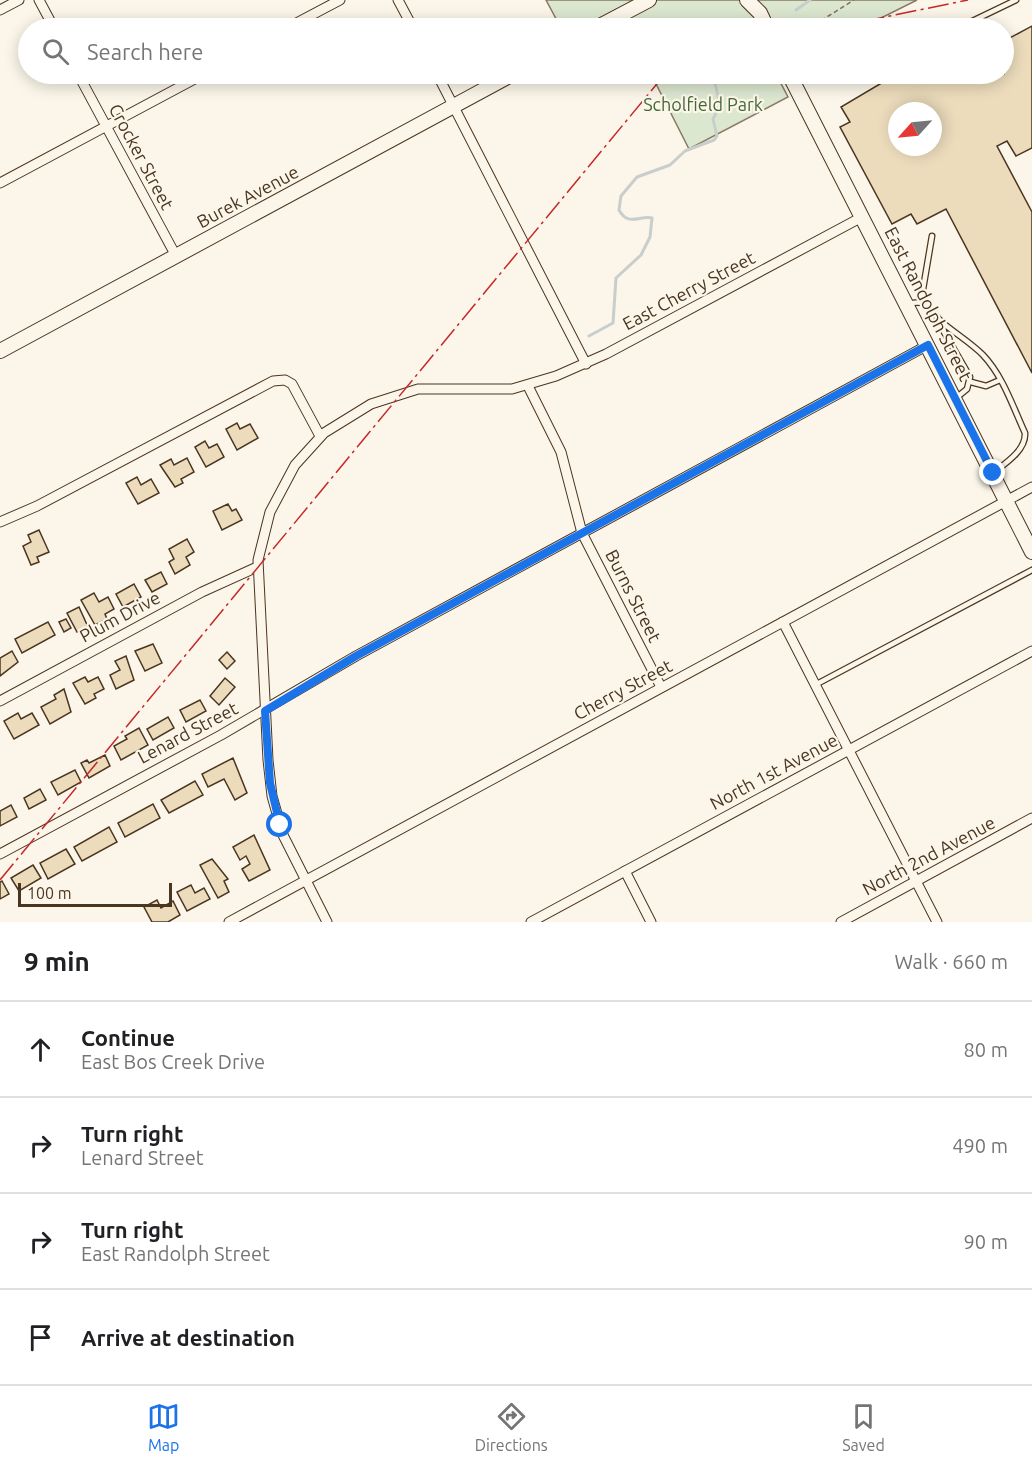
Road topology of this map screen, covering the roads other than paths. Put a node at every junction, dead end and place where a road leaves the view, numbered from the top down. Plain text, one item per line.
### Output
1 (19, 0) edge
2 (39, 0) edge
3 (340, 0) edge
4 (398, 0) edge
5 (649, 0) edge
6 (1016, 0) edge
7 (751, 1) edge
8 (0, 10) edge
9 (49, 18) edge
10 (306, 18) edge
11 (408, 18) edge
12 (615, 18) edge
13 (761, 18) edge
14 (979, 18) edge
15 (83, 84) edge
16 (185, 84) edge
17 (442, 84) edge
18 (495, 84) edge
19 (794, 84) edge
20 (454, 106) junction
21 (106, 126) junction
22 (0, 183) edge
23 (862, 217) junction
24 (933, 236) dead end
25 (176, 256) junction
26 (914, 302) junction
27 (942, 322) junction
28 (928, 345) junction
29 (0, 351) edge
30 (586, 364) junction
31 (1000, 380) junction
32 (971, 382) junction
33 (528, 386) junction
34 (956, 398) junction
35 (320, 436) junction
36 (993, 473) junction
37 (1032, 487) edge
38 (1006, 501) junction
39 (0, 522) edge
40 (582, 533) junction
41 (1032, 552) edge
42 (257, 567) junction
43 (1032, 570) edge
44 (783, 622) junction
45 (1032, 651) edge
46 (815, 685) junction
47 (661, 687) junction
48 (0, 701) edge
49 (265, 711) junction
50 (849, 751) junction
51 (1032, 818) edge
52 (0, 854) edge
53 (625, 871) junction
54 (305, 881) junction
55 (916, 881) junction
56 (229, 922) edge
57 (327, 922) edge
58 (531, 922) edge
59 (651, 922) edge
60 (841, 922) edge
61 (937, 922) edge

1 - 8 street
2 - 9 street
3 - 10 street
4 - 11 street
5 - 12 street
6 - 14 lane
7 - 13 street
15 - 21 street, Crocker Street
16 - 21 street
17 - 20 street
18 - 20 street, Burek Avenue
19 - 23 street, East Randolph Street
20 - 25 street, Burek Avenue
20 - 30 street
21 - 22 street
21 - 25 street, Crocker Street
23 - 26 street, East Randolph Street
23 - 30 street, East Cherry Street
24 - 26 lane
25 - 29 street, Burek Avenue
26 - 27 lane
26 - 28 street, East Randolph Street
27 - 31 lane
27 - 32 lane
28 - 34 street, East Randolph Street
28 - 40 street, Lenard Street
30 - 33 street, East Cherry Street
31 - 32 lane
31 - 36 lane
32 - 34 lane
33 - 35 street, East Cherry Street
33 - 40 street, Burns Street
34 - 36 street, East Randolph Street
35 - 39 street
35 - 42 street, East Cherry Street
36 - 38 street, East Randolph Street
37 - 38 street, Cherry Street
38 - 41 street, East Randolph Street
38 - 44 street, Cherry Street
40 - 47 street, Burns Street
40 - 49 street, Lenard Street
42 - 48 street, Plum Drive
42 - 49 street, East Cherry Street
43 - 46 lane
44 - 46 street
44 - 47 street, Cherry Street
45 - 50 street, North 1st Avenue
46 - 50 street
47 - 54 street, Cherry Street
49 - 52 street, Lenard Street
49 - 54 street, East Cherry Street
50 - 53 street, North 1st Avenue
50 - 55 street
51 - 55 street, North 2nd Avenue
53 - 58 street, North 1st Avenue
53 - 59 street
54 - 56 street, Cherry Street
54 - 57 street, East Cherry Street
55 - 60 street, North 2nd Avenue
55 - 61 street

